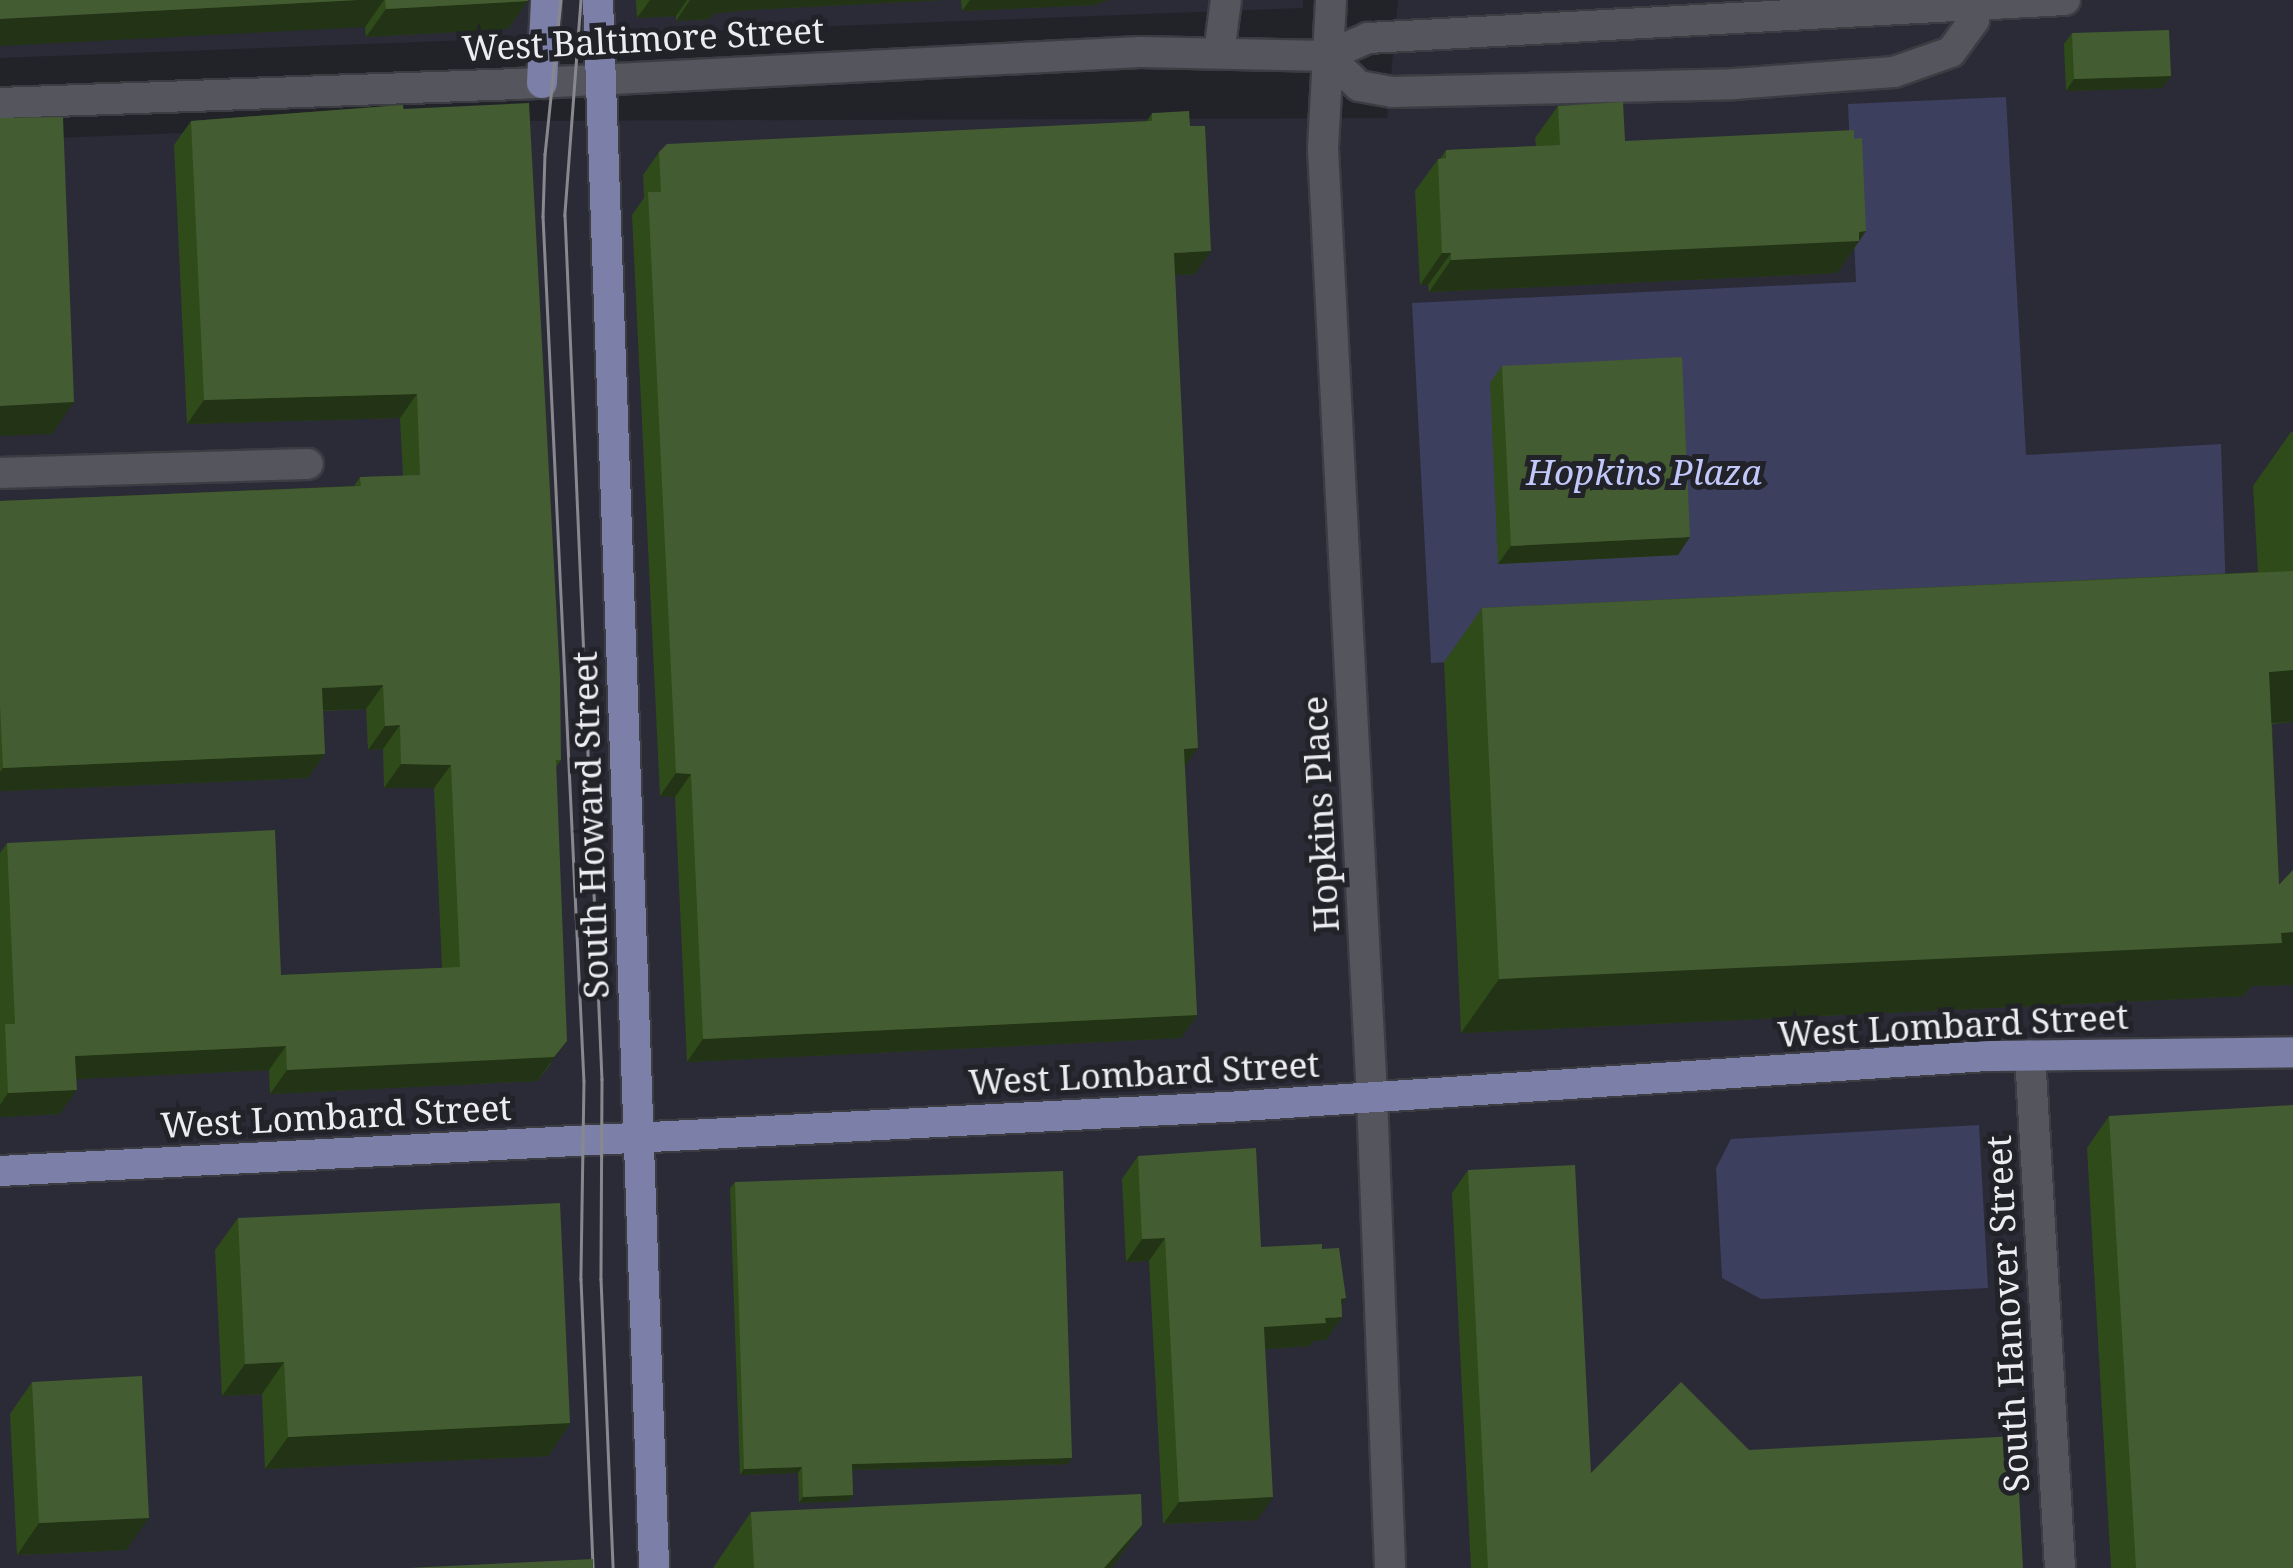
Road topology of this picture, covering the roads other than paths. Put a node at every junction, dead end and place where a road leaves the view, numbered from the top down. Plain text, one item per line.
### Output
1 (546, 0) edge
2 (598, 0) edge
3 (1226, 0) edge
4 (1331, 0) edge
5 (2065, 0) edge
6 (1974, 2) edge
7 (1219, 53) junction
8 (1326, 56) junction
9 (601, 80) junction
10 (542, 82) junction
11 (0, 102) edge
12 (308, 464) dead end
13 (0, 473) edge
14 (2293, 1052) edge
15 (2030, 1055) junction
16 (1372, 1097) junction
17 (638, 1138) junction
18 (0, 1171) edge
19 (654, 1568) edge
20 (1390, 1568) edge
21 (2060, 1568) edge

1 - 10 main road
2 - 9 main road, South Howard Street
3 - 7 main road
4 - 8 main road, Hopkins Place
5 - 6 main road, West Baltimore Street
6 - 8 main road, West Baltimore Street
6 - 8 main road
7 - 8 main road, West Baltimore Street
7 - 9 main road, West Baltimore Street
8 - 16 main road, Hopkins Place
9 - 10 main road, West Baltimore Street
9 - 17 main road, South Howard Street
10 - 11 main road, West Baltimore Street
12 - 13 main road
14 - 15 main road, West Lombard Street
15 - 16 main road, West Lombard Street
15 - 21 main road, South Hanover Street
16 - 17 main road, West Lombard Street
16 - 20 main road, Hopkins Place
17 - 18 main road, West Lombard Street
17 - 19 main road, South Howard Street

